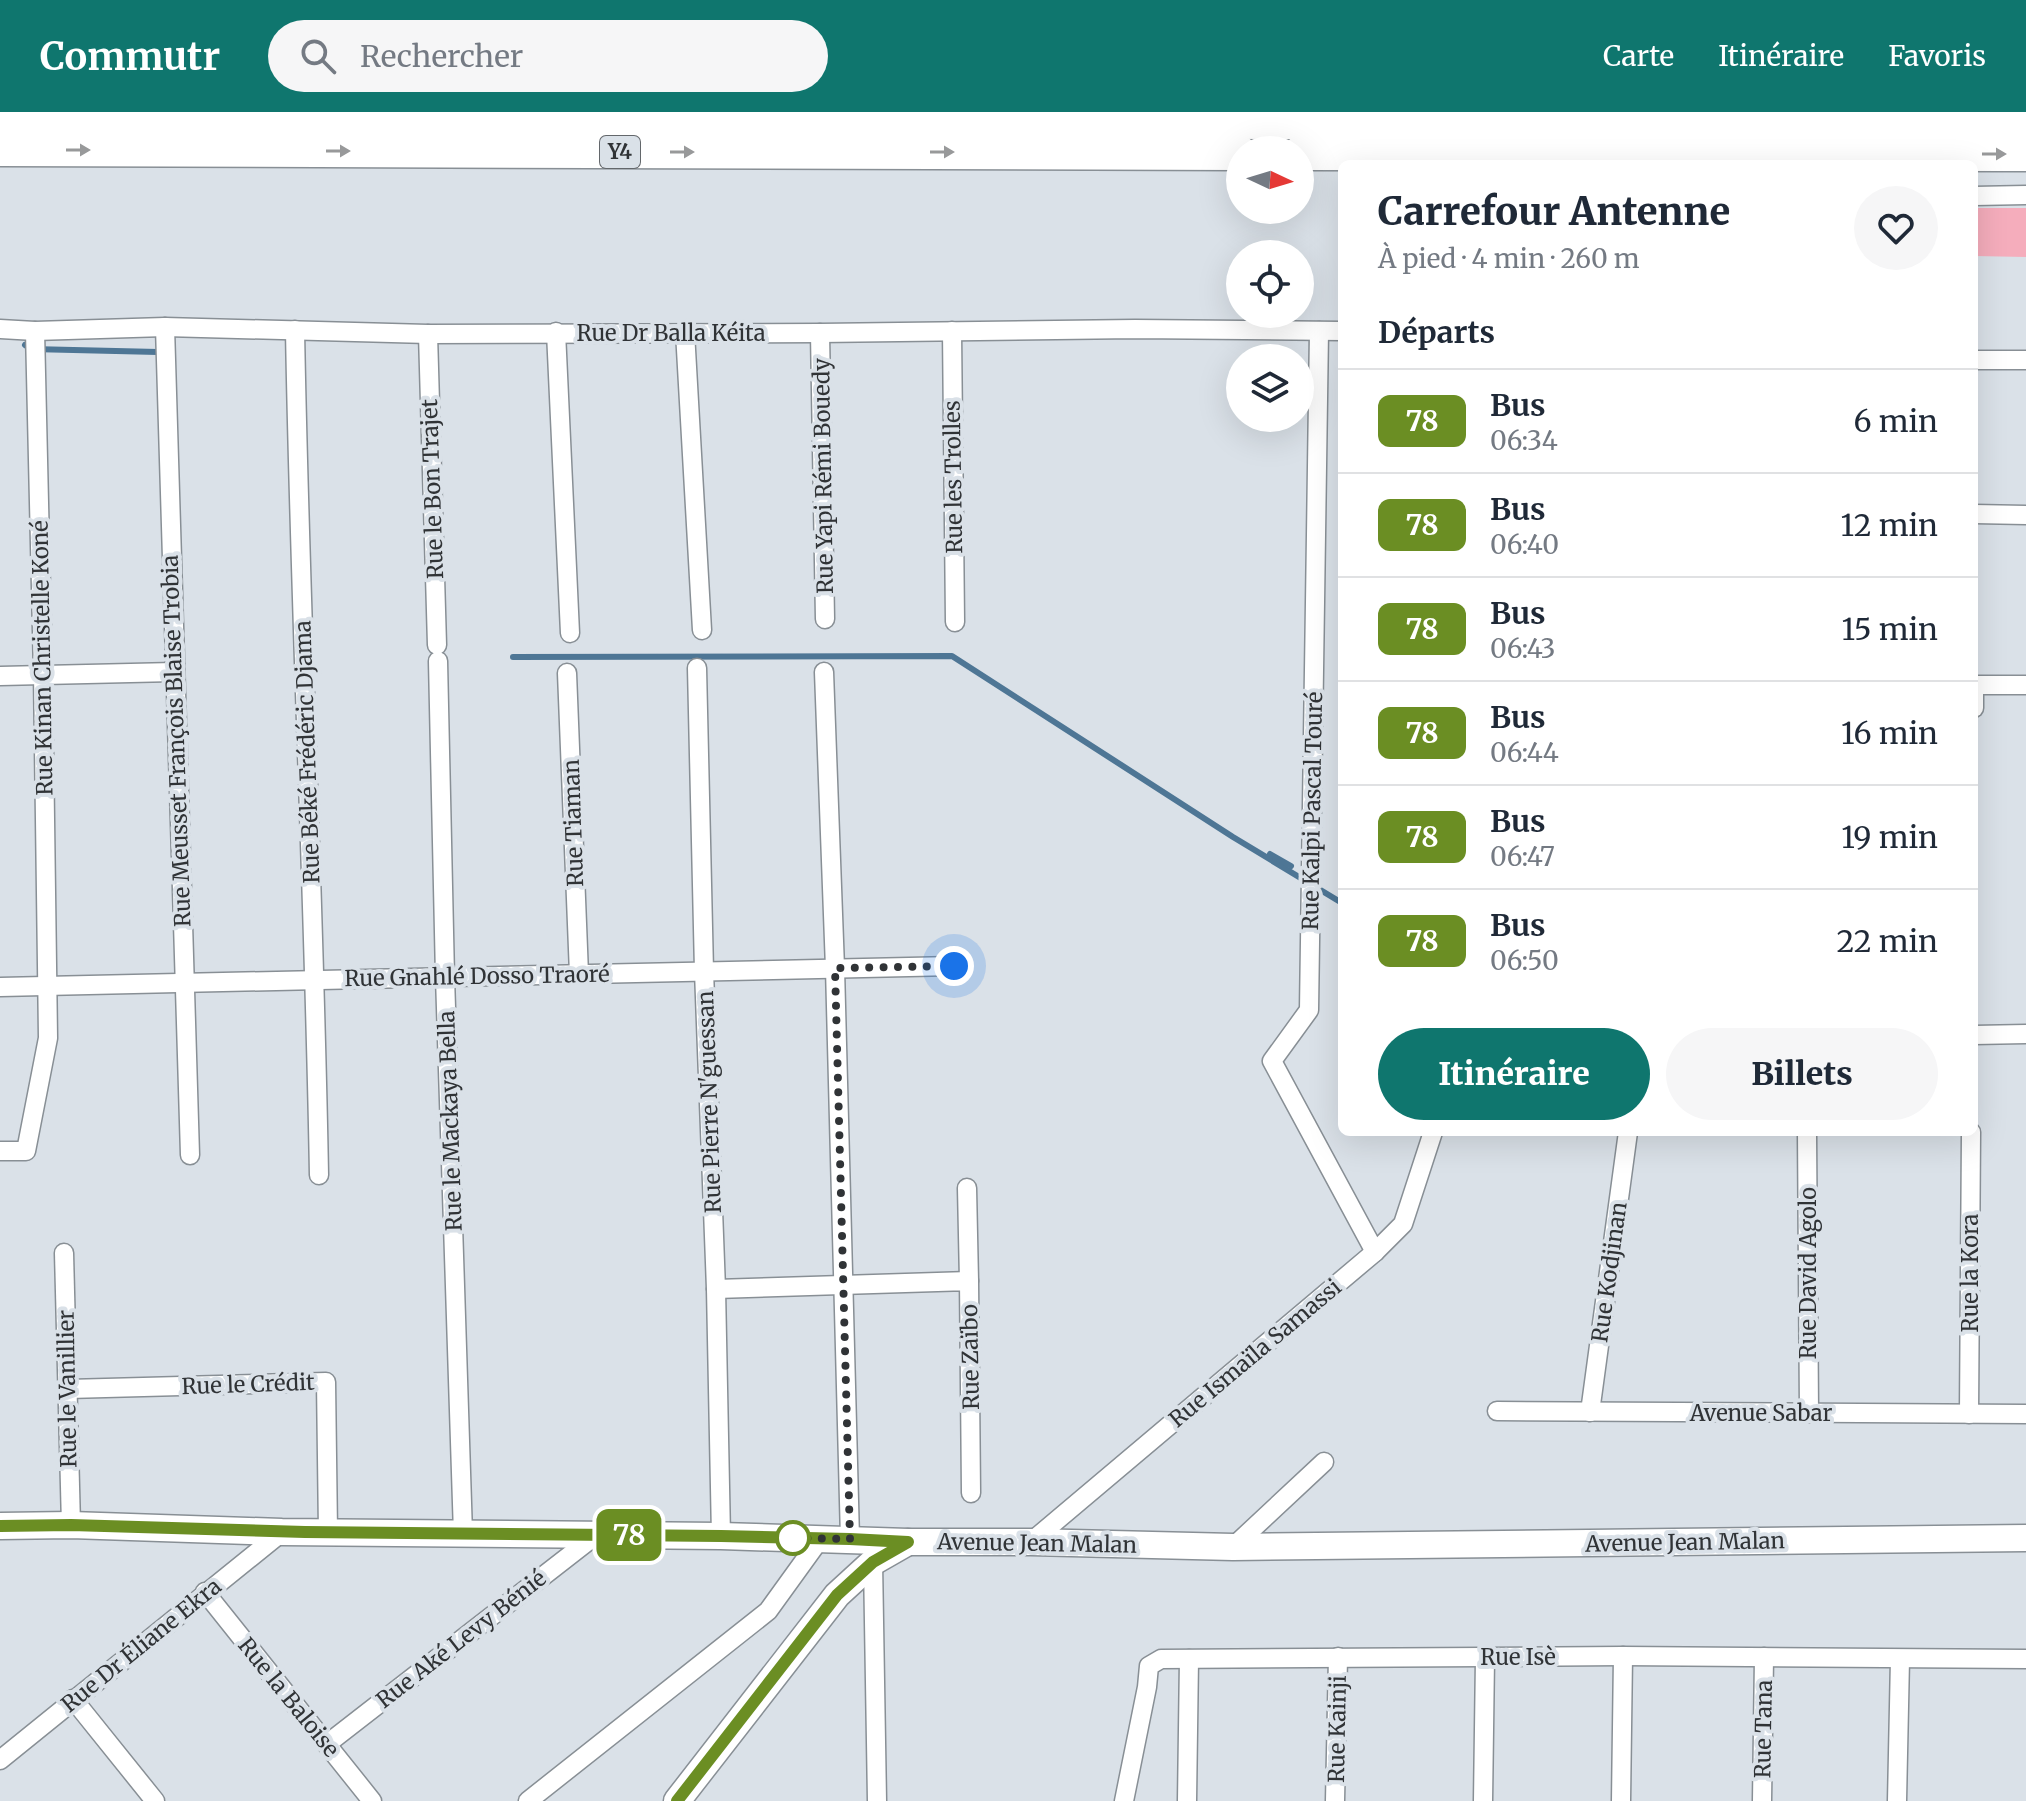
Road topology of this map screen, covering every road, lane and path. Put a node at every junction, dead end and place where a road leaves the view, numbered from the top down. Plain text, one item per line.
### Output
1 (0, 116) edge
2 (2026, 123) edge
3 (0, 149) edge
4 (1226, 153) edge
5 (1314, 153) edge
6 (2026, 154) edge
7 (2026, 195) edge
8 (1978, 196) edge
9 (4, 327) edge
10 (165, 327) junction
11 (295, 330) junction
12 (35, 331) junction
13 (952, 331) junction
14 (1319, 331) junction
15 (1338, 331) edge
16 (556, 332) junction
17 (685, 332) junction
18 (820, 333) junction
19 (428, 334) junction
20 (1978, 360) edge
21 (2026, 360) edge
22 (1978, 514) edge
23 (2026, 515) edge
24 (825, 619) dead end
25 (955, 622) dead end
26 (702, 630) dead end
27 (570, 633) dead end
28 (438, 653) joint
29 (697, 668) dead end
30 (174, 672) junction
31 (824, 672) dead end
32 (567, 673) dead end
33 (43, 674) junction
34 (0, 676) edge
35 (1978, 685) edge
36 (2026, 685) edge
37 (954, 966) dead end
38 (835, 968) junction
39 (704, 971) junction
40 (579, 974) junction
41 (445, 977) junction
42 (316, 979) junction
43 (183, 982) junction
44 (47, 985) junction
45 (0, 987) edge
46 (2026, 1034) edge
47 (1978, 1035) edge
48 (1432, 1136) edge
49 (1627, 1136) edge
50 (1807, 1136) edge
51 (1971, 1136) edge
52 (0, 1151) edge
53 (190, 1155) dead end
54 (319, 1175) dead end
55 (967, 1188) dead end
56 (1375, 1252) junction
57 (64, 1253) dead end
58 (969, 1281) junction
59 (844, 1286) junction
60 (716, 1289) junction
61 (68, 1389) junction
62 (1497, 1411) dead end
63 (1590, 1412) junction
64 (1809, 1413) junction
65 (1969, 1414) junction
66 (2026, 1414) edge
67 (1324, 1462) dead end
68 (971, 1493) dead end
69 (71, 1525) junction
70 (0, 1526) edge
71 (282, 1532) junction
72 (328, 1532) junction
73 (463, 1534) junction
74 (596, 1535) junction
75 (721, 1536) junction
76 (2026, 1538) edge
77 (820, 1539) junction
78 (850, 1539) junction
79 (908, 1542) junction
80 (1031, 1542) junction
81 (1233, 1547) junction
82 (873, 1562) junction
83 (205, 1592) junction
84 (1623, 1656) junction
85 (1338, 1657) junction
86 (1764, 1657) junction
87 (1485, 1658) junction
88 (1189, 1659) junction
89 (1900, 1659) junction
90 (2026, 1659) edge
91 (73, 1699) junction
92 (327, 1744) junction
93 (0, 1760) edge
94 (155, 1801) edge
95 (372, 1801) edge
96 (528, 1801) edge
97 (677, 1801) edge
98 (877, 1801) edge
99 (1124, 1801) edge
100 (1187, 1801) edge
101 (1335, 1801) edge
102 (1483, 1801) edge
103 (1621, 1801) edge
104 (1762, 1801) edge
105 (1897, 1801) edge

1 - 2 highway, Y4
3 -> 4 highway, Y4
5 -> 6 highway
7 - 8 street
9 - 12 street, Rue Dr Balla Kéita
10 - 11 street, Rue Dr Balla Kéita
10 - 12 street, Rue Dr Balla Kéita
10 - 30 street, Rue Meusset François Blaise Trobia
11 - 19 street, Rue Dr Balla Kéita
11 - 42 street, Rue Béké Frédéric Djama
12 - 33 street, Rue Kinan Christelle Koné
13 - 14 street, Rue Dr Balla Kéita
13 - 18 street, Rue Dr Balla Kéita
13 - 25 street, Rue les Trolles
14 - 15 street, Rue Dr Balla Kéita
14 - 56 street, Rue Kalpi Pascal Touré
16 - 17 street, Rue Dr Balla Kéita
16 - 19 street, Rue Dr Balla Kéita
16 - 27 street
17 - 18 street, Rue Dr Balla Kéita
17 - 26 street
18 - 24 street, Rue Yapi Rémi Bouedy
19 - 28 street, Rue le Bon Trajet
20 - 21 street
22 - 23 street
28 - 41 street, Rue le Mackaya Bella
29 - 39 street, Rue Pierre N'guessan
30 - 33 street
30 - 43 street, Rue Meusset François Blaise Trobia
31 - 38 street
32 - 40 street, Rue Tiaman
33 - 34 street
33 - 44 street, Rue Kinan Christelle Koné
35 - 36 street
37 - 38 street, Rue Gnahlé Dosso Traoré
38 - 39 street, Rue Gnahlé Dosso Traoré
38 - 59 street
39 - 40 street, Rue Gnahlé Dosso Traoré
39 - 60 street, Rue Pierre N'guessan
40 - 41 street, Rue Gnahlé Dosso Traoré
41 - 42 street, Rue Gnahlé Dosso Traoré
41 - 73 street, Rue le Mackaya Bella
42 - 43 street, Rue Gnahlé Dosso Traoré
42 - 54 street, Rue Béké Frédéric Djama
43 - 44 street, Rue Gnahlé Dosso Traoré
43 - 53 street, Rue Meusset François Blaise Trobia
44 - 45 street, Rue Gnahlé Dosso Traoré
44 - 52 street, Rue Kinan Christelle Koné
46 - 47 street
48 - 56 street, Rue Ismaïla Samassi
49 - 63 street, Rue Kodjinan
50 - 64 street, Rue David Agolo
51 - 65 street, Rue la Kora
55 - 58 street
56 - 80 street, Rue Ismaïla Samassi
57 - 61 street, Rue le Vanillier
58 - 59 street, Rue Zaïbo
58 - 68 street, Rue Zaïbo
59 - 60 street, Rue Zaïbo
59 - 78 street
60 - 75 street, Rue Pierre N'guessan
61 - 69 street, Rue le Vanillier
61 - 72 street, Rue le Crédit
62 - 63 street, Avenue Sabar
63 - 64 street, Avenue Sabar
64 - 65 street, Avenue Sabar
65 - 66 street, Avenue Sabar
67 - 81 street
69 - 70 main road, Avenue Jean Malan
69 - 71 main road, Avenue Jean Malan
71 - 72 main road, Avenue Jean Malan
71 - 83 street, Rue Dr Éliane Ekra
72 - 73 main road, Avenue Jean Malan
73 - 74 main road, Avenue Jean Malan
74 - 75 main road, Avenue Jean Malan
74 - 92 street, Rue Aké Levy Bénié
75 - 77 main road, Avenue Jean Malan
76 - 81 main road, Avenue Jean Malan
77 - 78 main road, Avenue Jean Malan
77 - 96 street
78 - 79 main road, Avenue Jean Malan
79 - 80 main road, Avenue Jean Malan
79 - 82 main road
80 - 81 main road, Avenue Jean Malan
82 - 97 main road
82 - 98 street
83 - 91 street, Rue Dr Éliane Ekra
83 - 92 street, Rue la Baloise
84 - 86 street, Rue Isè
84 - 87 street, Rue Isè
84 - 103 street
85 - 87 street, Rue Isè
85 - 88 street, Rue Isè
85 - 101 street, Rue Kainji
86 - 89 street, Rue Isè
86 - 104 street, Rue Tana
87 - 102 street
88 - 99 street, Rue Isè
88 - 100 street
89 - 90 street, Rue Isè
89 - 105 street
91 - 93 street, Rue Dr Éliane Ekra
91 - 94 street
92 - 95 street, Rue la Baloise

